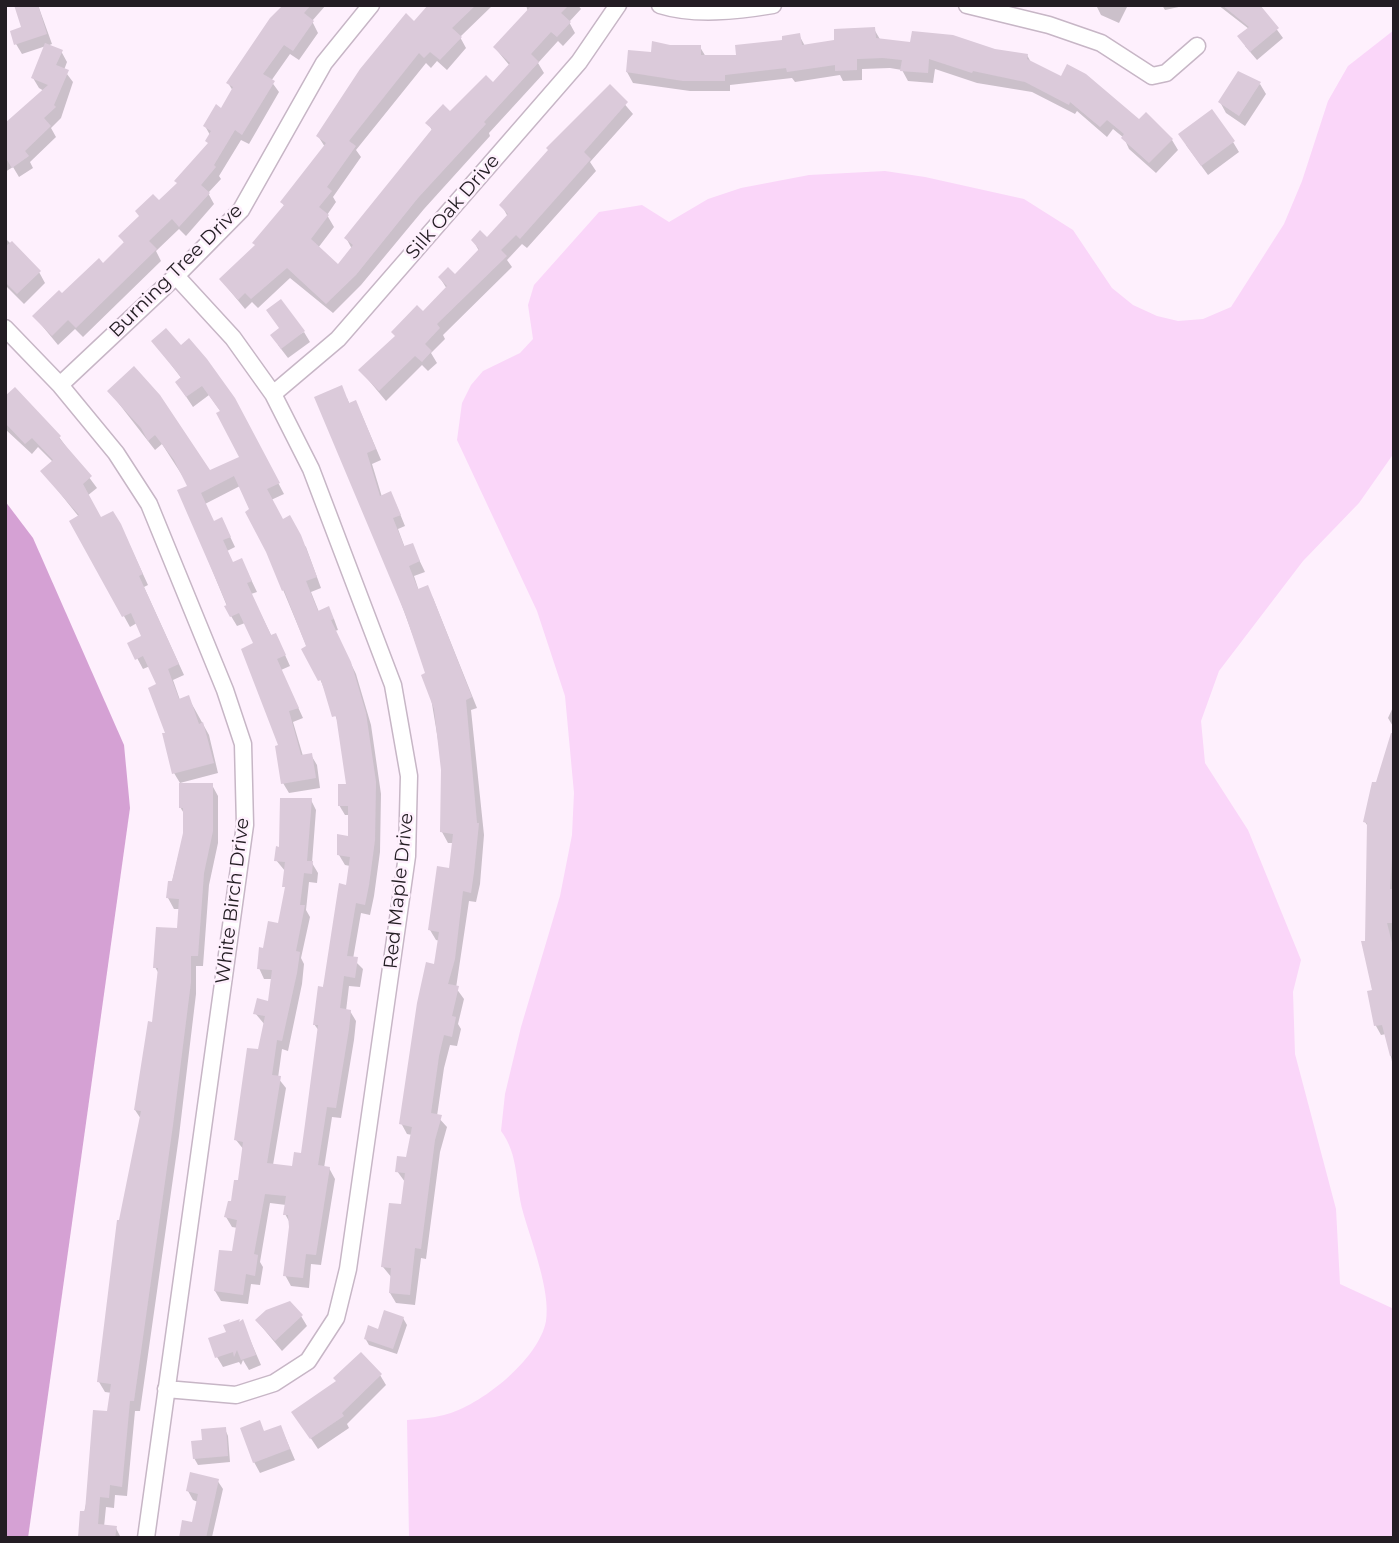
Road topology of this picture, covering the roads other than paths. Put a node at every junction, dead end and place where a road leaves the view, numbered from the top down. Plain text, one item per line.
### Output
1 (370, 5) edge
2 (618, 5) edge
3 (660, 5) edge
4 (773, 5) edge
5 (967, 5) edge
6 (1197, 46) dead end
7 (176, 276) junction
8 (5, 328) edge
9 (60, 385) junction
10 (273, 394) junction
11 (166, 1389) junction
12 (146, 1538) edge

1 - 7 street, Burning Tree Drive
2 - 10 street, Silk Oak Drive
3 - 4 street
5 - 6 street
7 - 9 street, Burning Tree Drive
7 - 10 street, Red Maple Drive
8 - 9 street, White Birch Drive
9 - 11 street, White Birch Drive
10 - 11 street, Red Maple Drive
11 - 12 street, White Birch Drive

